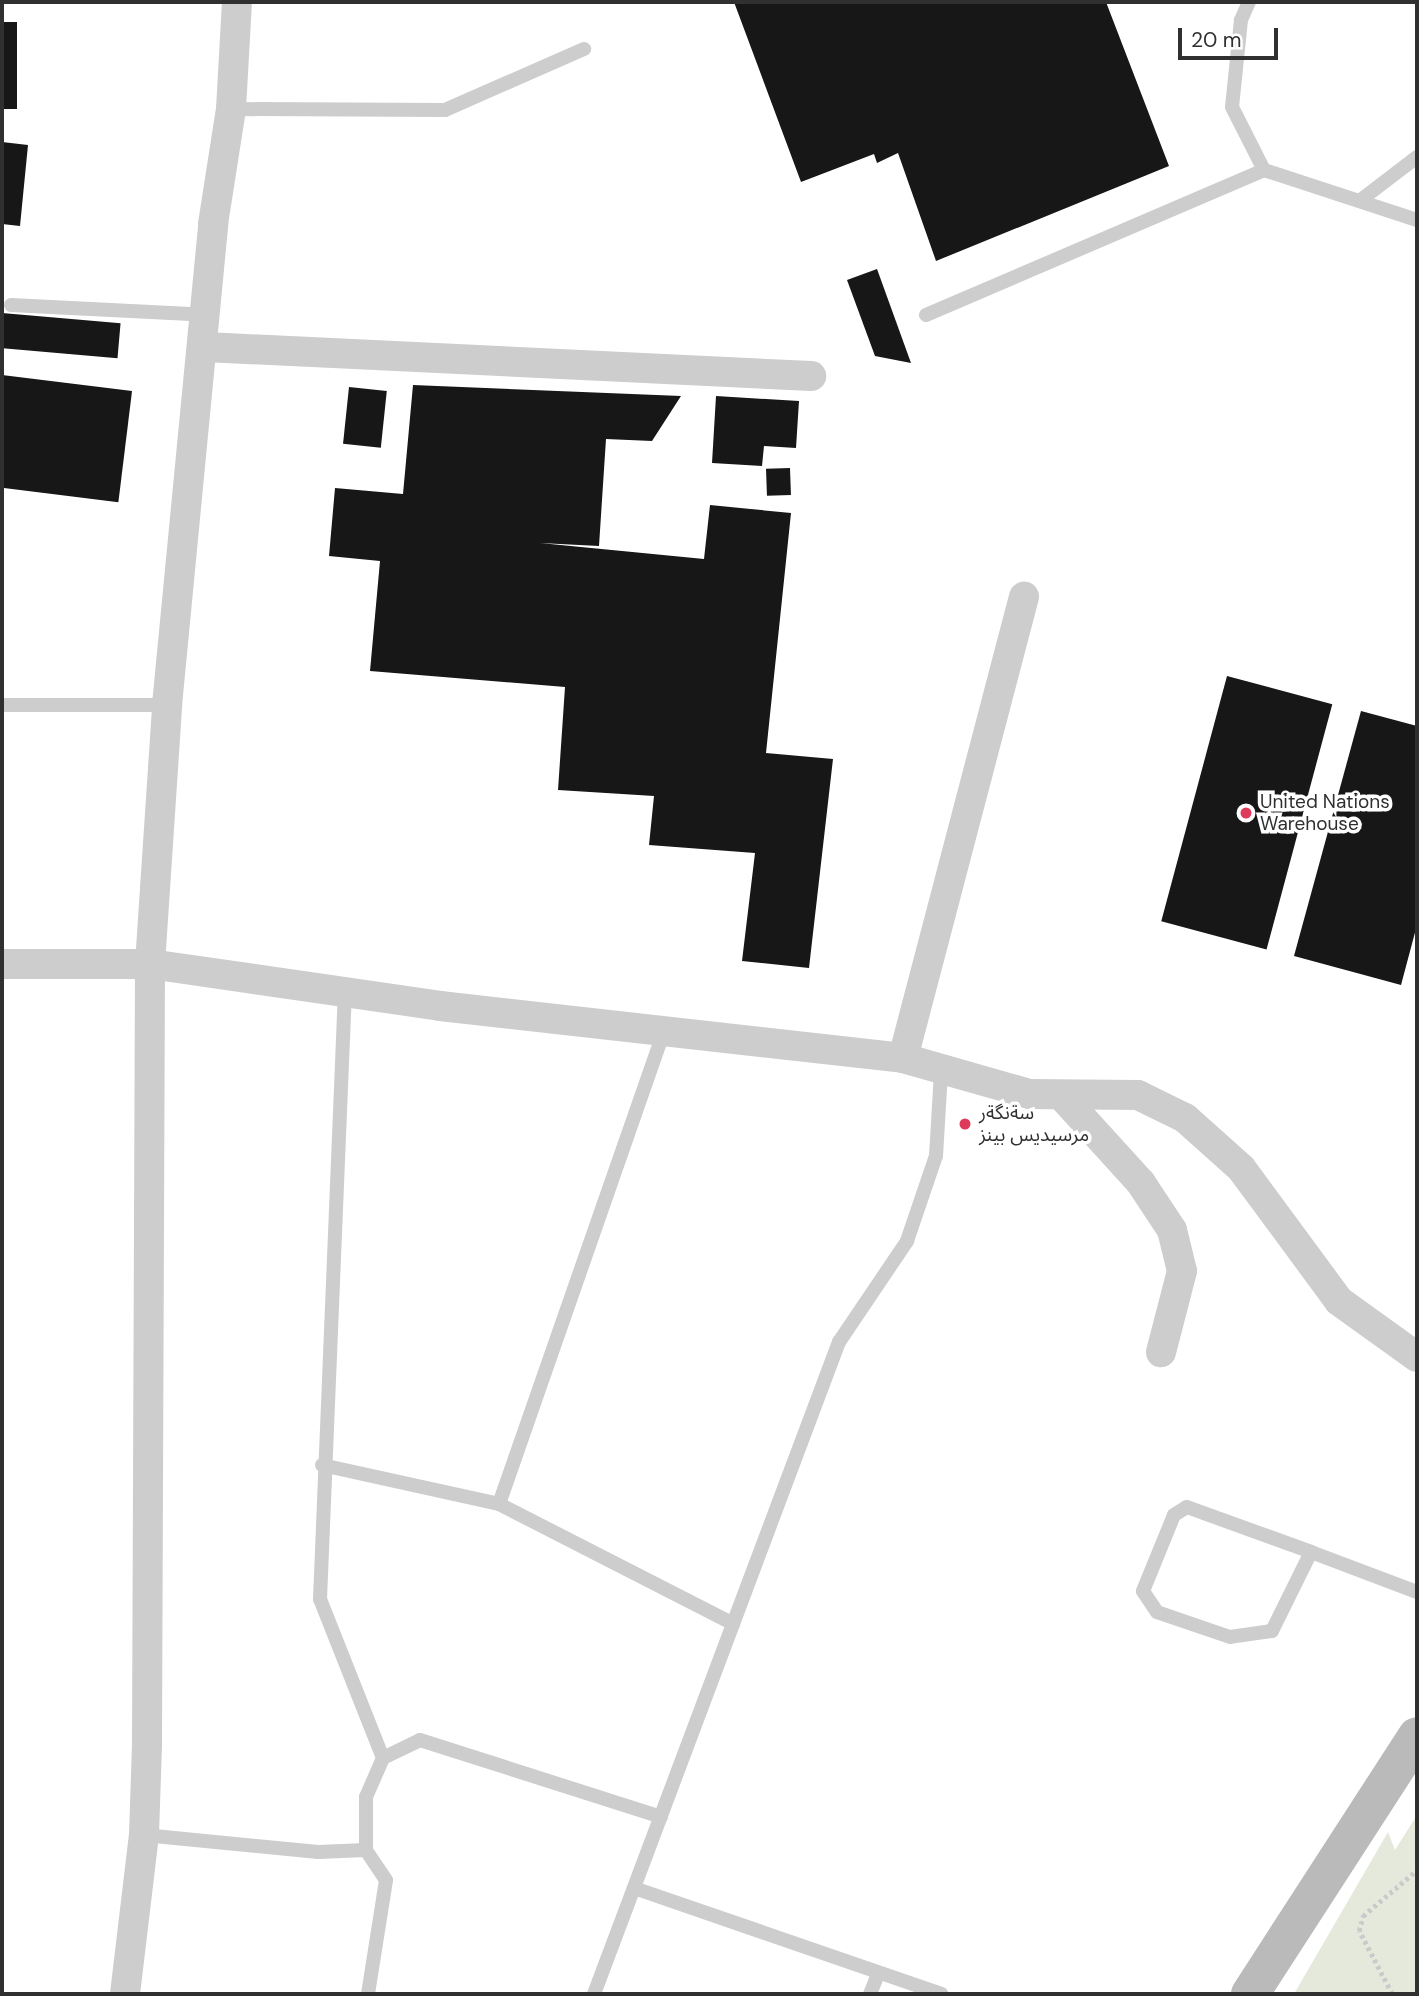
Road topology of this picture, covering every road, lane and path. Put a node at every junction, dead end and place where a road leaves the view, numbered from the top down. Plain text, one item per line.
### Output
1 (237, 2) edge
2 (1249, 2) edge
3 (584, 49) dead end
4 (232, 109) junction
5 (1417, 157) edge
6 (1264, 170) junction
7 (1362, 199) junction
8 (1417, 220) edge
9 (11, 305) dead end
10 (207, 315) junction
11 (926, 315) dead end
12 (205, 347) junction
13 (811, 376) dead end
14 (1024, 597) dead end
15 (2, 705) edge
16 (167, 705) junction
17 (2, 964) edge
18 (149, 964) junction
19 (345, 990) junction
20 (664, 1031) junction
21 (903, 1058) junction
22 (941, 1071) junction
23 (1061, 1095) junction
24 (1161, 1352) dead end
25 (1417, 1357) edge
26 (322, 1465) junction
27 (499, 1504) junction
28 (1311, 1552) junction
29 (1417, 1592) edge
30 (733, 1624) junction
31 (1417, 1736) edge
32 (383, 1758) junction
33 (661, 1817) junction
34 (144, 1835) junction
35 (366, 1850) junction
36 (1417, 1870) edge
37 (634, 1888) junction
38 (877, 1974) junction
39 (125, 1994) edge
40 (369, 1994) edge
41 (594, 1994) edge
42 (870, 1994) edge
43 (940, 1994) edge
44 (1250, 1994) edge
45 (1392, 1994) edge

1 - 4 street
2 - 6 lane
3 - 4 lane
4 - 10 street
5 - 7 lane
6 - 7 lane
6 - 11 lane
7 - 8 lane
9 - 10 lane
10 - 12 street
12 - 13 street
12 - 16 street
14 - 21 street
15 - 16 lane
16 - 18 street
17 - 18 street
18 - 19 street
18 - 34 street
19 - 20 street
19 - 26 lane
20 - 21 street
20 - 27 lane
21 - 22 street
22 - 23 street
22 - 30 lane
23 - 24 street
23 - 25 street
26 - 27 lane
26 - 32 lane
27 - 30 lane
28 - 28 lane
28 - 29 lane
30 - 33 lane
31 - 44 street
32 - 33 lane
32 - 35 lane
33 - 37 lane
34 - 35 lane
34 - 39 street
35 - 40 lane
36 - 45 path
37 - 38 lane
37 - 41 lane
38 - 42 lane
38 - 43 lane

